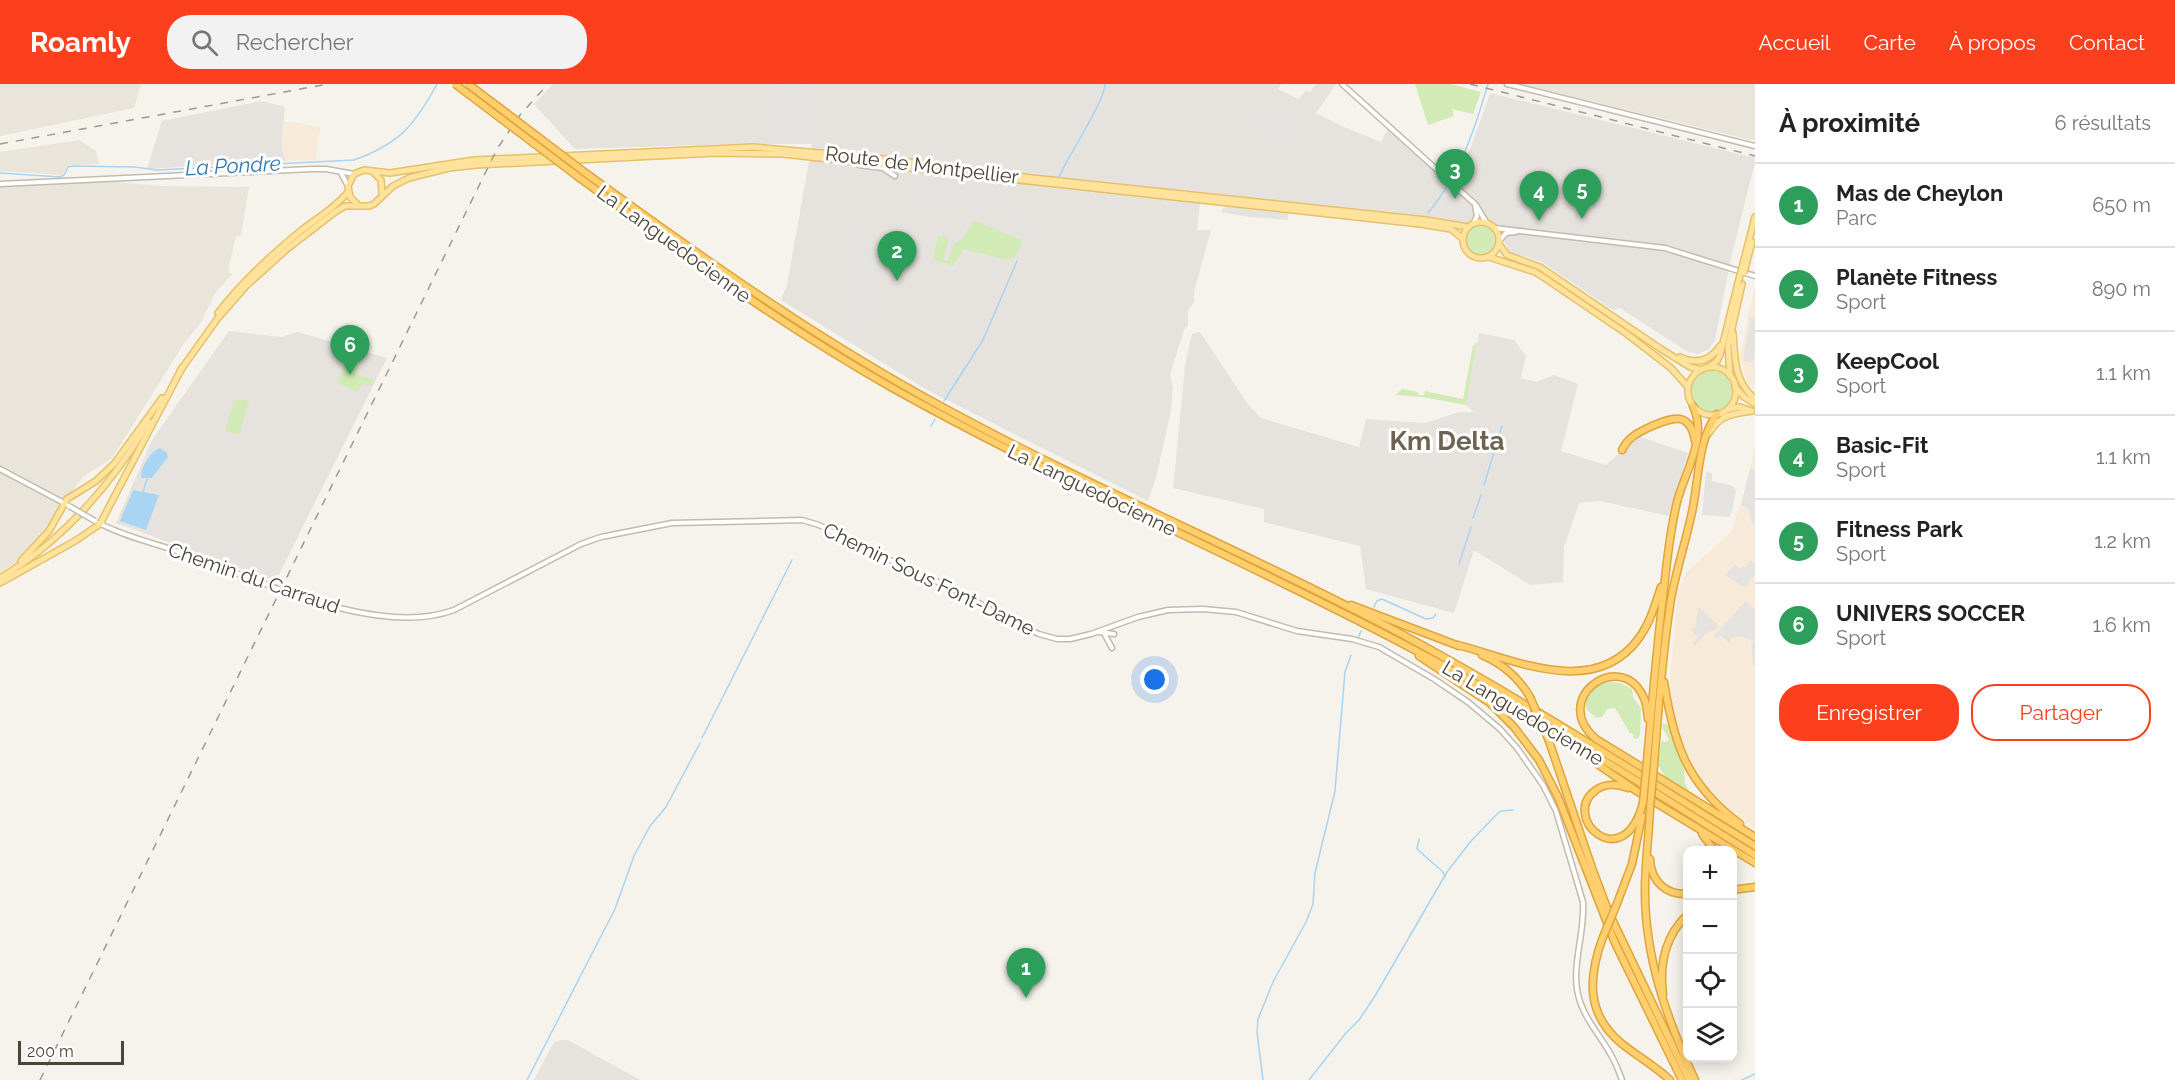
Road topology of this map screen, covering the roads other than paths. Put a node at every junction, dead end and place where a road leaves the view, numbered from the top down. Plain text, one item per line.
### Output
1 (455, 84) edge
2 (468, 84) edge
3 (1342, 84) edge
4 (1507, 84) edge
5 (1514, 85) edge
6 (1755, 146) edge
7 (841, 160) junction
8 (373, 172) junction
9 (340, 173) junction
10 (354, 174) junction
11 (895, 176) dead end
12 (0, 183) edge
13 (348, 189) junction
14 (382, 196) junction
15 (1473, 202) junction
16 (359, 205) junction
17 (339, 206) junction
18 (1755, 217) edge
19 (1486, 222) junction
20 (1471, 225) junction
21 (1495, 228) junction
22 (1520, 231) junction
23 (1755, 231) edge
24 (1463, 239) junction
25 (1499, 242) junction
26 (1489, 256) junction
27 (1746, 260) junction
28 (1755, 276) edge
29 (1740, 283) junction
30 (1732, 322) junction
31 (1723, 342) junction
32 (1661, 349) junction
33 (1709, 368) junction
34 (1701, 370) junction
35 (1730, 376) junction
36 (175, 380) junction
37 (1688, 387) junction
38 (1735, 387) junction
39 (1755, 399) edge
40 (1755, 404) edge
41 (1693, 406) junction
42 (1727, 409) junction
43 (1753, 412) edge
44 (1717, 414) junction
45 (1707, 436) junction
46 (1696, 444) junction
47 (1622, 450) dead end
48 (0, 470) edge
49 (63, 502) junction
50 (98, 523) junction
51 (581, 544) joint
52 (1666, 573) junction
53 (0, 579) edge
54 (1315, 591) junction
55 (1098, 632) junction
56 (1105, 634) junction
57 (1114, 634) dead end
58 (1458, 645) junction
59 (1112, 648) dead end
60 (1410, 648) junction
61 (1663, 666) junction
62 (1527, 714) junction
63 (1650, 731) junction
64 (1651, 763) junction
65 (1638, 792) junction
66 (1643, 803) junction
67 (1693, 826) junction
68 (1755, 836) edge
69 (1649, 838) junction
70 (1712, 846) edge
71 (1755, 846) edge
72 (1755, 855) edge
73 (1755, 863) edge
74 (1755, 887) edge
75 (1737, 889) edge
76 (1683, 893) edge
77 (1683, 920) edge
78 (1668, 1018) junction
79 (1622, 1080) edge
80 (1670, 1080) edge
81 (1682, 1080) edge
82 (1689, 1080) edge
83 (1695, 1080) edge

1 - 60 highway, La Languedocienne, bridge
2 - 54 highway, La Languedocienne, bridge
3 - 15 street
4 - 5 street
5 - 6 street
7 - 11 street
7 - 14 main road, Route de Montpellier
7 - 24 main road, Route de Montpellier
8 - 10 main road
8 - 14 main road
8 - 20 main road, Route de Montpellier
9 - 10 street
9 - 12 street
9 - 13 street
10 - 13 main road
13 - 16 main road
13 - 17 main road
14 - 16 main road
15 - 19 street
15 - 20 street
16 - 17 main road
17 - 36 main road
18 - 27 main road
19 - 20 main road
19 - 21 main road
20 - 24 main road
21 - 22 street
21 - 25 main road
22 - 25 street
22 - 28 street
23 - 27 main road
24 - 26 main road
25 - 26 main road
25 - 32 main road
26 - 37 main road
27 - 29 main road, bridge
29 - 30 main road
29 - 31 main road
30 - 35 main road
30 - 39 main road
31 - 32 main road
31 - 33 main road
32 - 34 main road
33 - 34 main road
33 - 35 main road
34 - 37 main road
35 - 38 main road
36 - 49 main road
36 - 50 main road
36 - 53 main road
37 - 41 main road
38 - 40 main road
38 - 42 main road
41 - 44 main road
41 - 46 highway
42 - 43 main road
42 - 44 main road
43 - 45 main road
44 - 45 highway
45 - 61 highway
46 - 47 highway
46 - 52 highway
48 - 49 street, Chemin du Carraud
49 - 50 street, Chemin du Carraud, bridge
49 - 53 main road
50 - 51 street, Chemin du Carraud
50 - 53 main road
51 - 55 street, Chemin Sous Font-Dame
52 - 58 highway
52 - 63 highway
54 - 58 highway
54 - 71 highway, La Languedocienne
55 - 56 street, Chemin Sous Font-Dame
55 - 79 street, Chemin Sous Font-Dame
56 - 57 street, Chemin Sous Font-Dame
56 - 59 street
58 - 82 highway, bridge
60 - 62 highway, La Languedocienne
60 - 81 highway
61 - 64 highway
61 - 68 highway
62 - 65 highway
62 - 72 highway, La Languedocienne
63 - 64 highway
63 - 68 highway
64 - 66 highway, bridge
64 - 69 highway, bridge
65 - 66 highway
65 - 67 highway
66 - 80 highway, bridge
67 - 70 highway
67 - 73 highway
69 - 76 highway
69 - 78 highway
74 - 75 highway
77 - 78 highway
78 - 83 highway

